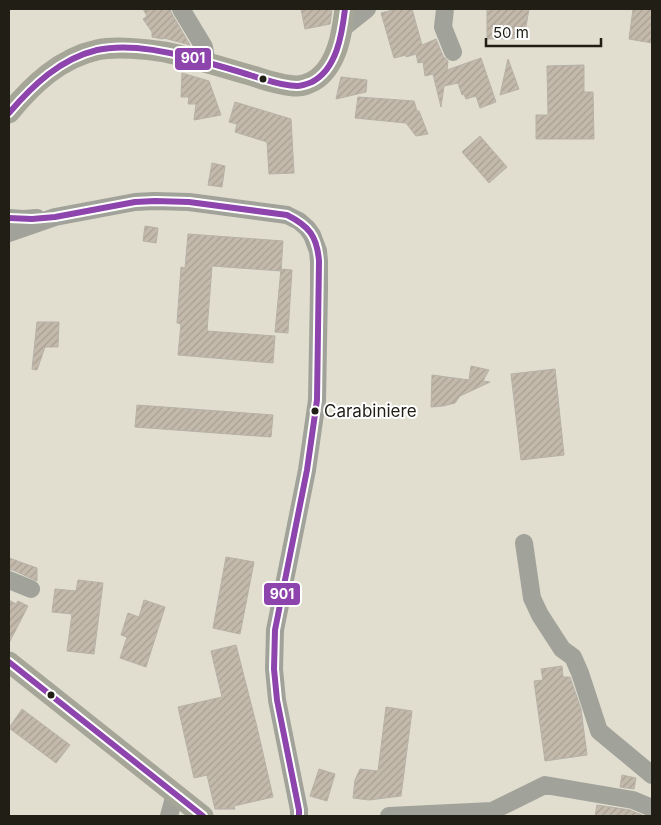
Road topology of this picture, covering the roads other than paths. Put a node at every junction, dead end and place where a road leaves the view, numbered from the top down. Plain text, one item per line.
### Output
1 (182, 9) edge
2 (367, 9) edge
3 (445, 9) edge
4 (344, 18) edge
5 (453, 52) dead end
6 (207, 64) junction
7 (9, 113) edge
8 (55, 217) junction
9 (9, 218) edge
10 (9, 233) edge
11 (524, 543) dead end
12 (9, 580) edge
13 (30, 589) dead end
14 (9, 662) edge
15 (652, 775) edge
16 (175, 794) junction
17 (652, 808) edge
18 (169, 816) edge
19 (203, 816) edge
20 (299, 816) edge
21 (390, 816) edge

1 - 6 street
2 - 4 street
3 - 5 street
4 - 6 main road
6 - 7 main road
8 - 9 street
8 - 10 street
8 - 20 street
11 - 15 street
12 - 13 street
14 - 16 main road
16 - 18 street
16 - 19 main road
17 - 21 street

